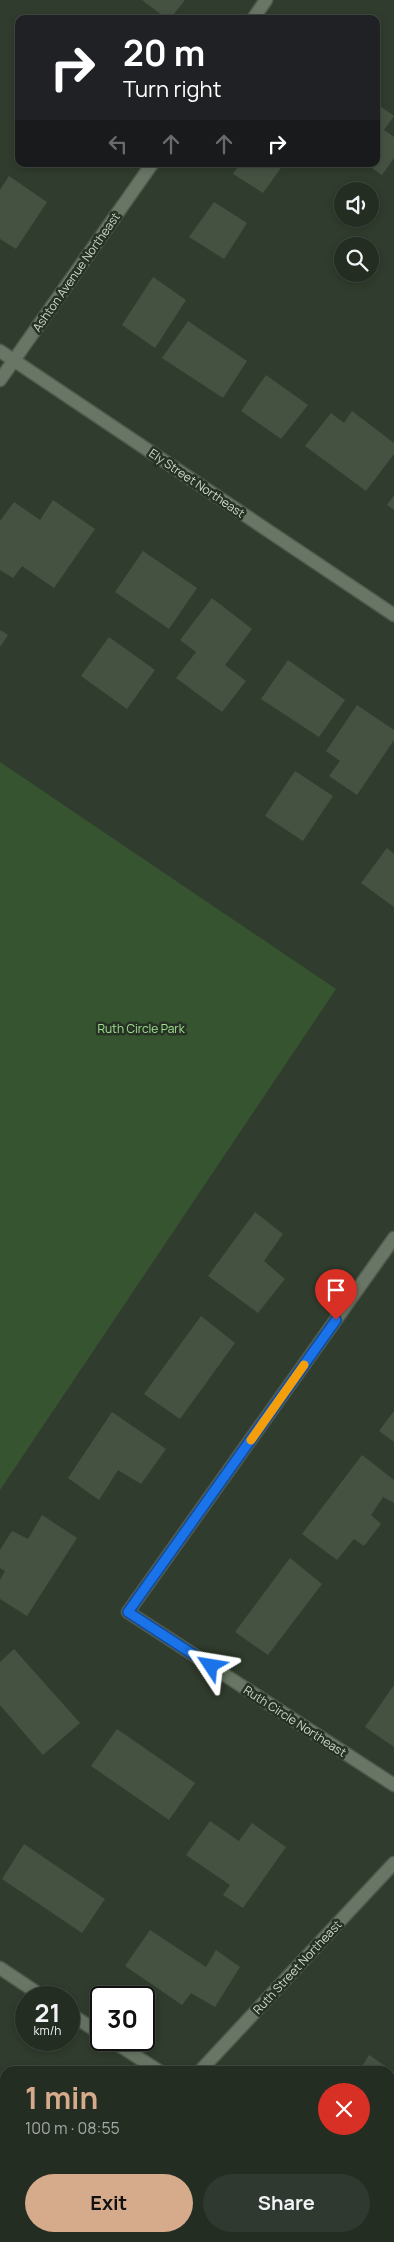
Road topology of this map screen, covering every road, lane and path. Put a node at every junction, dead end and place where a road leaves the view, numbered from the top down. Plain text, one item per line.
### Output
1 (266, 0) edge
2 (256, 15) edge
3 (150, 167) edge
4 (0, 351) edge
5 (14, 360) junction
6 (0, 380) edge
7 (394, 615) edge
8 (394, 1238) edge
9 (394, 1785) edge
10 (394, 1863) edge
11 (0, 1968) edge
12 (27, 1986) edge
13 (128, 2051) edge
14 (151, 2066) edge
15 (205, 2066) edge

1 - 2 street
3 - 5 street, Ashton Avenue Northeast
4 - 5 street, Ely Street Northeast
5 - 6 street, Ashton Avenue Northeast
5 - 7 street, Ely Street Northeast
8 - 9 street, Ruth Circle Northeast
10 - 15 street, Ruth Street Northeast
11 - 12 street
13 - 14 street

